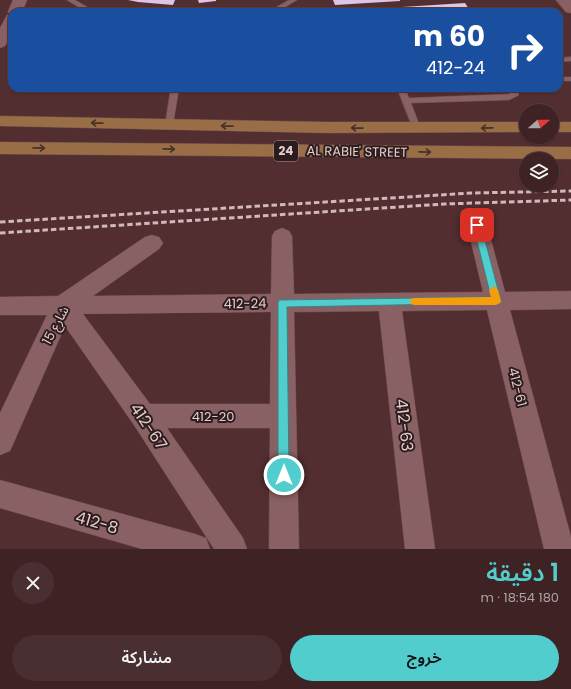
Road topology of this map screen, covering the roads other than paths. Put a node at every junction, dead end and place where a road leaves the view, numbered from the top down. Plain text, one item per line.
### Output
1 (70, 0) edge
2 (294, 0) edge
3 (563, 0) edge
4 (85, 8) edge
5 (279, 8) edge
6 (571, 9) edge
7 (8, 26) edge
8 (0, 43) edge
9 (174, 92) edge
10 (403, 92) edge
11 (513, 92) edge
12 (406, 101) junction
13 (0, 121) edge
14 (170, 125) junction
15 (519, 127) edge
16 (559, 127) edge
17 (571, 127) edge
18 (417, 129) junction
19 (0, 148) edge
20 (571, 153) edge
21 (477, 225) dead end
22 (282, 236) dead end
23 (152, 243) dead end
24 (571, 300) edge
25 (496, 301) junction
26 (389, 302) junction
27 (283, 303) junction
28 (63, 305) junction
29 (0, 306) edge
30 (143, 416) junction
31 (283, 416) junction
32 (1, 436) edge
33 (0, 494) edge
34 (138, 542) edge
35 (195, 549) edge
36 (232, 549) edge
37 (284, 549) edge
38 (420, 549) edge
39 (559, 549) edge

1 - 4 lane
2 - 5 lane
3 - 6 street
7 - 8 street
9 - 14 lane
10 - 12 lane
11 - 12 lane
12 - 18 lane
14 -> 13 main road, AL RABIE' STREET / 24
18 -> 14 main road, AL RABIE' STREET / 24
15 -> 18 main road, AL RABIE' STREET / 24
16 - 17 main road
19 -> 20 main road, AL RABIE' STREET / 24
21 - 25 street, 412-61
22 - 27 street
23 - 28 street, شارع 15
24 - 25 street, 412-24
25 - 26 street, 412-24
25 - 39 street, 412-61
26 - 27 street, 412-24
26 - 38 street, 412-63
27 - 28 street, 412-24
27 - 31 street
28 - 29 street, 412-24
28 - 30 street, 412-67
28 - 32 street, شارع 15
30 - 31 street, 412-20
30 - 36 street, 412-67
31 - 37 street
33 - 34 street, 412-8
34 - 35 street, 412-8

